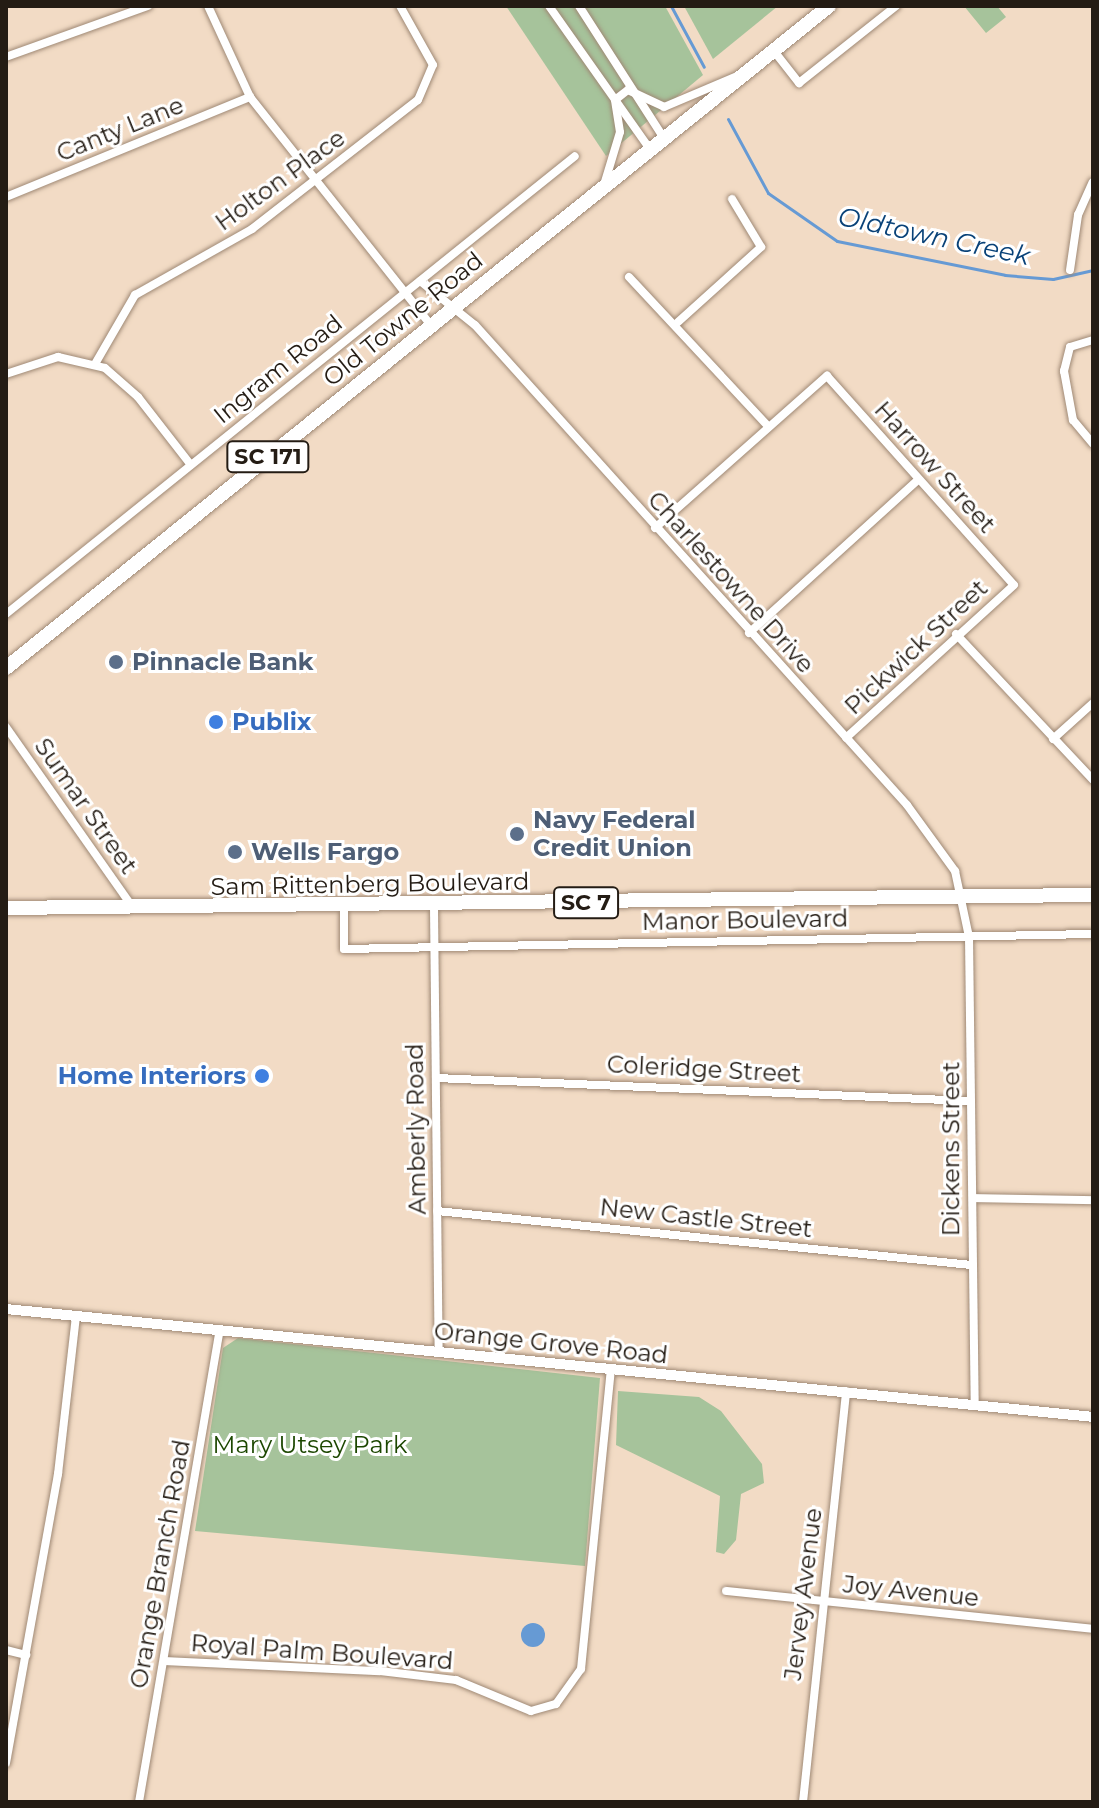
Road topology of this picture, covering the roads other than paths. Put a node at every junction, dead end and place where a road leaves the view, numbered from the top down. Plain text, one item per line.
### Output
1 (148, 6) edge
2 (208, 6) edge
3 (400, 6) edge
4 (549, 6) edge
5 (579, 6) edge
6 (829, 6) edge
7 (896, 6) edge
8 (774, 51) junction
9 (6, 57) edge
10 (748, 71) junction
11 (628, 90) junction
12 (250, 97) junction
13 (615, 100) junction
14 (663, 137) junction
15 (649, 148) junction
16 (575, 156) dead end
17 (317, 179) junction
18 (1093, 182) edge
19 (603, 186) junction
20 (6, 197) edge
21 (732, 199) dead end
22 (1070, 270) dead end
23 (629, 277) dead end
24 (420, 281) junction
25 (407, 292) junction
26 (455, 306) junction
27 (678, 322) junction
28 (431, 325) junction
29 (1093, 340) edge
30 (95, 364) junction
31 (6, 374) edge
32 (769, 427) junction
33 (1093, 444) edge
34 (191, 465) junction
35 (919, 479) junction
36 (655, 528) junction
37 (1014, 585) joint
38 (6, 614) edge
39 (749, 633) junction
40 (956, 634) junction
41 (6, 668) edge
42 (1093, 703) edge
43 (6, 727) edge
44 (846, 738) junction
45 (1053, 739) junction
46 (1093, 780) edge
47 (963, 895) junction
48 (1093, 895) edge
49 (344, 907) junction
50 (434, 907) junction
51 (6, 908) edge
52 (79, 908) junction
53 (134, 908) junction
54 (6, 917) edge
55 (1093, 934) edge
56 (969, 937) junction
57 (434, 944) junction
58 (436, 1078) junction
59 (970, 1101) junction
60 (973, 1198) junction
61 (1093, 1200) edge
62 (437, 1211) junction
63 (971, 1265) junction
64 (6, 1309) edge
65 (76, 1317) junction
66 (219, 1333) junction
67 (439, 1352) junction
68 (611, 1369) junction
69 (846, 1391) junction
70 (975, 1403) junction
71 (1093, 1417) edge
72 (726, 1591) dead end
73 (823, 1602) junction
74 (1093, 1629) edge
75 (6, 1650) edge
76 (26, 1655) junction
77 (164, 1661) junction
78 (6, 1763) edge
79 (139, 1802) edge
80 (803, 1802) edge

1 - 9 street
2 - 12 street
3 - 17 street, Holton Place
4 - 13 street
5 - 11 street
6 - 8 main road, Old Towne Road / SC 171
7 - 8 street
8 - 10 main road, Old Towne Road / SC 171
10 - 11 street
10 - 14 main road, Old Towne Road / SC 171
11 - 13 street
11 - 14 street
12 - 17 street
12 - 20 street, Canty Lane
13 - 15 street
13 - 19 street
14 - 15 main road, Old Towne Road / SC 171
15 - 19 main road, Old Towne Road / SC 171
16 - 24 street, Ingram Road
17 - 25 street
17 - 30 street, Holton Place
18 - 22 street
19 - 26 main road, Old Towne Road / SC 171
21 - 27 street
23 - 27 street
24 - 25 street, Ingram Road
24 - 26 street, Charlestowne Drive
25 - 28 street
25 - 34 street, Ingram Road
26 - 28 main road, Old Towne Road / SC 171
26 - 36 street, Charlestowne Drive
27 - 32 street
28 - 41 main road, Old Towne Road / SC 171
29 - 33 street
30 - 31 street
30 - 34 street
32 - 35 street, Harrow Street
32 - 36 street
34 - 38 street, Ingram Road
35 - 37 street, Harrow Street
35 - 39 street
36 - 39 street, Charlestowne Drive
37 - 40 street, Pickwick Street
39 - 44 street, Charlestowne Drive
40 - 44 street, Pickwick Street
40 - 45 street
42 - 45 street
43 - 53 street, Sumar Street
44 - 47 street, Charlestowne Drive
45 - 46 street
47 - 48 main road, Sam Rittenberg Boulevard / SC 7
47 - 50 main road, Sam Rittenberg Boulevard / SC 7
47 - 56 street, Dickens Street
49 - 50 main road, Sam Rittenberg Boulevard / SC 7
49 - 53 main road, Sam Rittenberg Boulevard / SC 7
49 - 57 street, Manor Boulevard
50 - 57 street, Amberly Road
51 - 52 main road, Sam Rittenberg Boulevard / SC 7
52 - 53 main road, Sam Rittenberg Boulevard / SC 7
52 - 54 main road, Sam Rittenberg Boulevard / SC 7
55 - 56 street, Manor Boulevard
56 - 57 street, Manor Boulevard
56 - 59 street, Dickens Street
57 - 58 street, Amberly Road
58 - 59 street, Coleridge Street
58 - 62 street, Amberly Road
59 - 60 street, Dickens Street
60 - 61 street
60 - 63 street, Dickens Street
62 - 63 street, New Castle Street
62 - 67 street, Amberly Road
63 - 70 street, Dickens Street
64 - 65 street, Orange Grove Road
65 - 66 street, Orange Grove Road
65 - 76 street
66 - 67 street, Orange Grove Road
66 - 77 street, Orange Branch Road
67 - 68 street, Orange Grove Road
68 - 69 street, Orange Grove Road
68 - 77 street, Royal Palm Boulevard
69 - 70 street, Orange Grove Road
69 - 73 street, Jervey Avenue
70 - 71 street, Orange Grove Road
72 - 73 street, Joy Avenue
73 - 74 street, Joy Avenue
73 - 80 street, Jervey Avenue
75 - 76 street
76 - 78 street
77 - 79 street, Orange Branch Road

